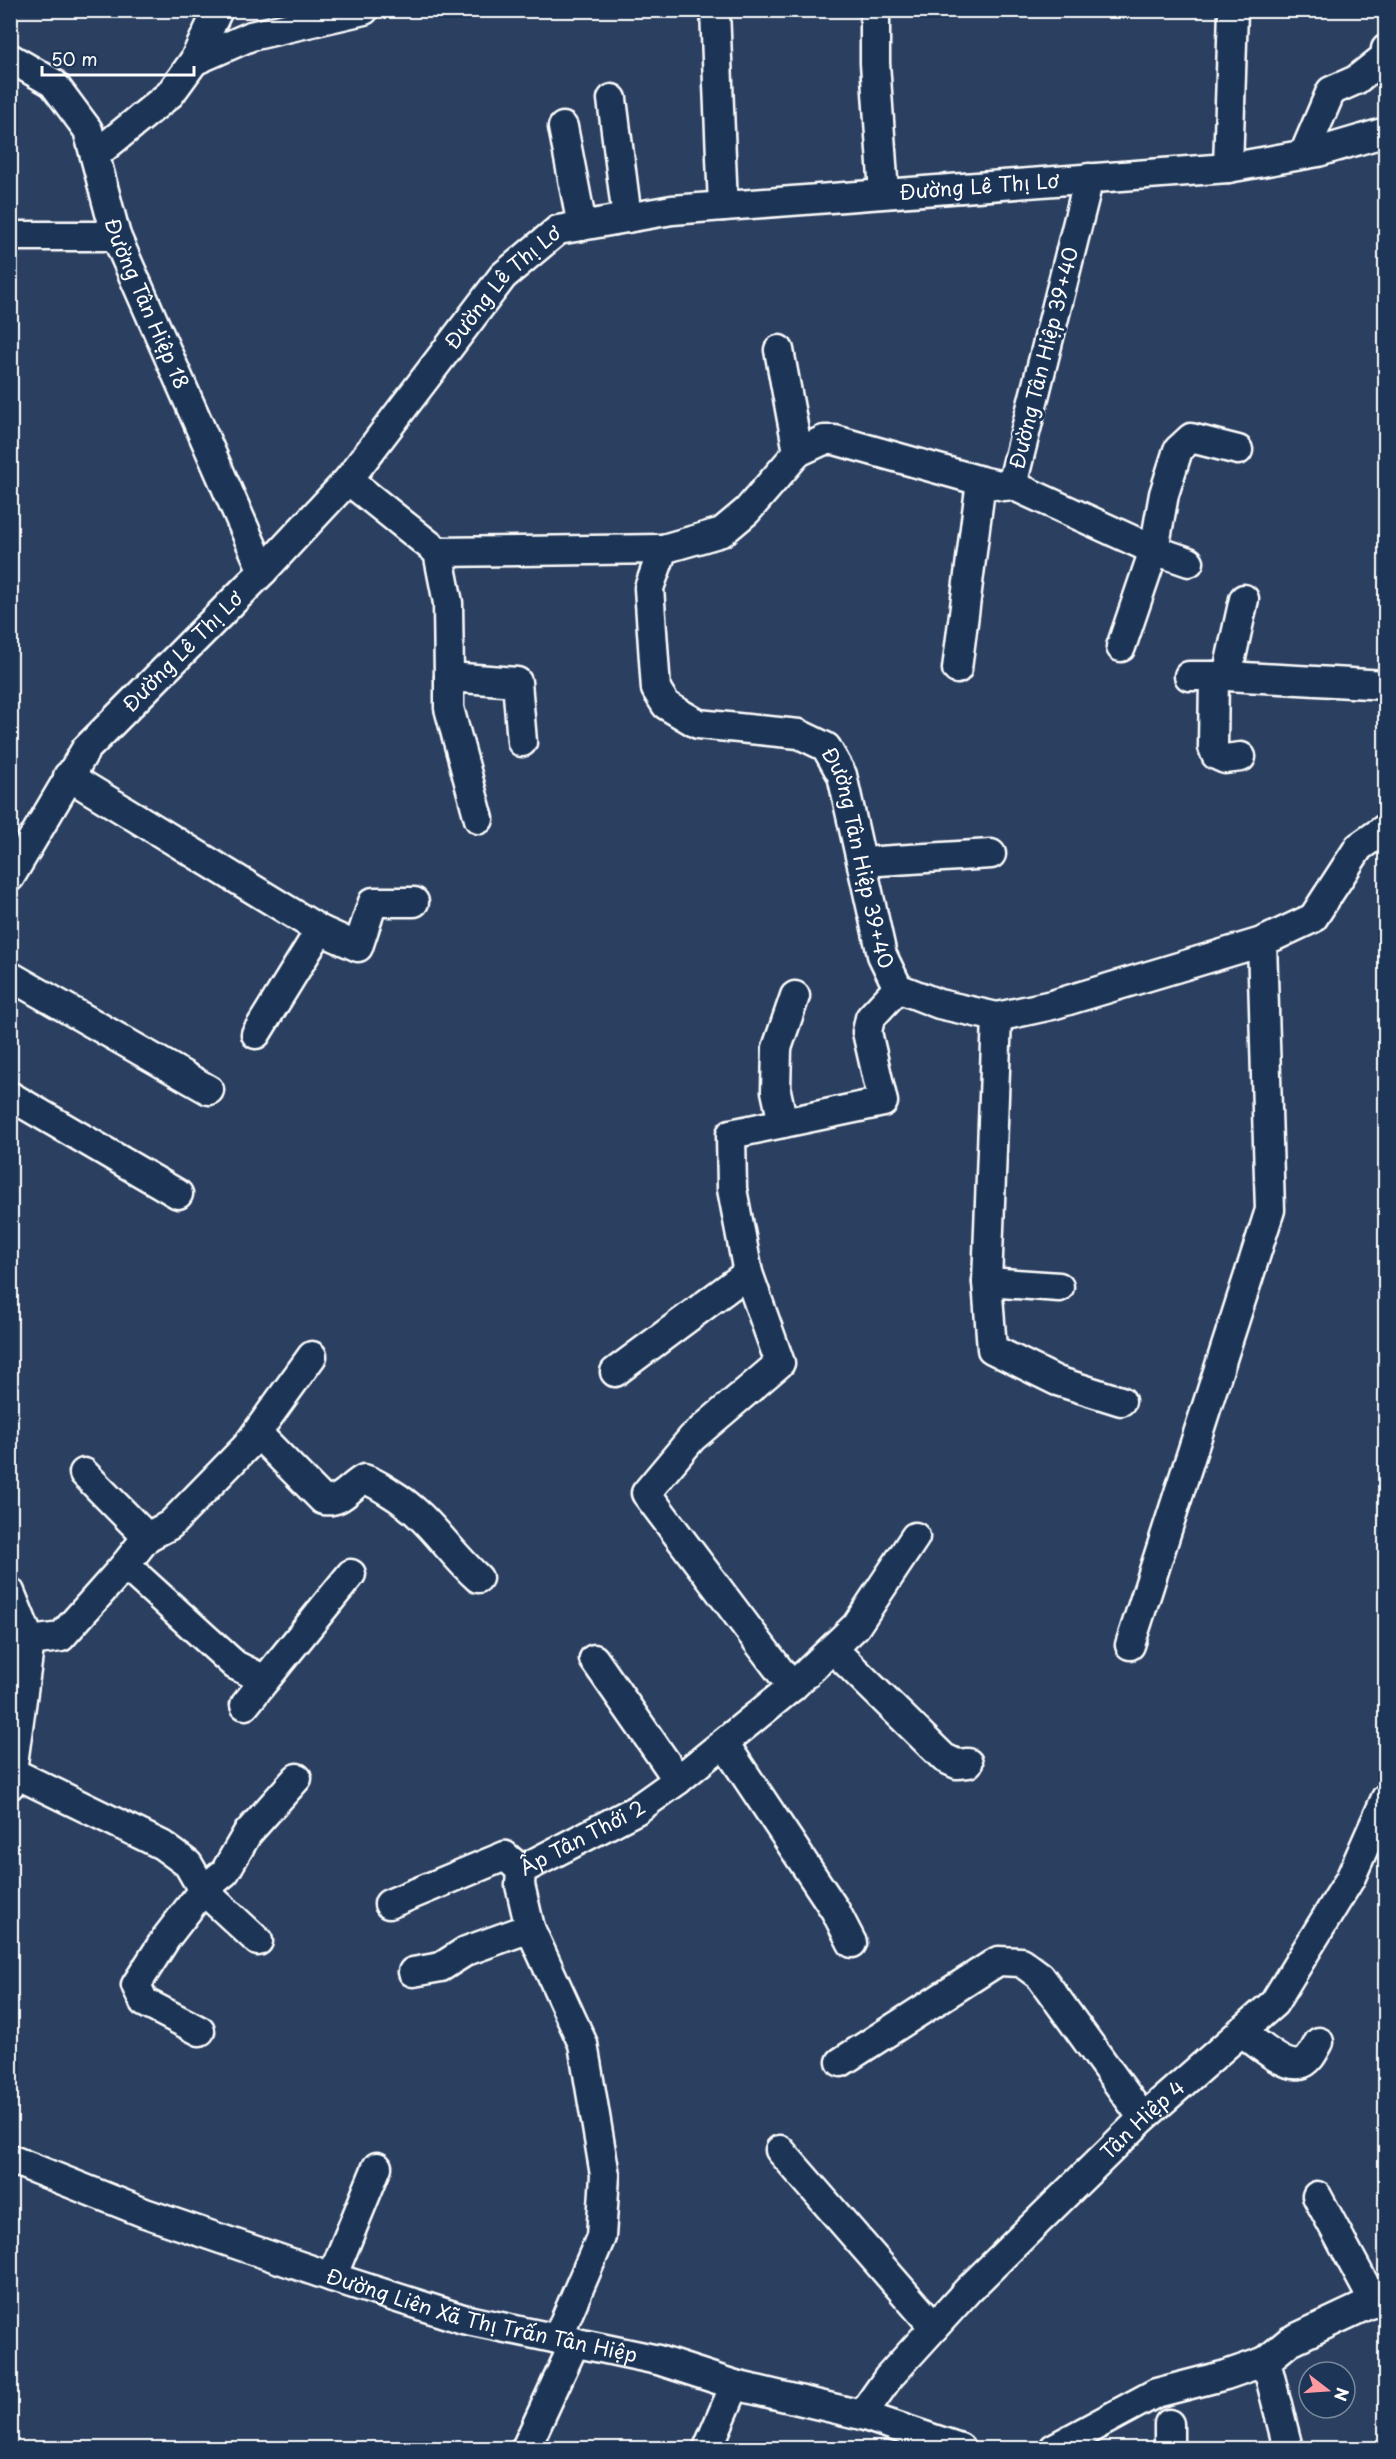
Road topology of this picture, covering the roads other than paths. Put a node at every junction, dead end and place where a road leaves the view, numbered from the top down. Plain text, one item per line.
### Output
1 (218, 10) edge
2 (715, 10) edge
3 (875, 10) edge
4 (1233, 10) edge
5 (359, 11) edge
6 (1386, 49) edge
7 (10, 58) edge
8 (194, 61) junction
9 (612, 99) dead end
10 (563, 127) dead end
11 (1386, 132) edge
12 (1304, 154) junction
13 (95, 155) junction
14 (1228, 168) junction
15 (1089, 178) junction
16 (884, 194) junction
17 (723, 206) junction
18 (627, 218) junction
19 (582, 226) junction
20 (10, 236) edge
21 (116, 237) junction
22 (779, 350) dead end
23 (1238, 450) dead end
24 (798, 452) junction
25 (348, 480) junction
26 (981, 481) junction
27 (1012, 485) junction
28 (663, 549) junction
29 (1154, 550) junction
30 (438, 552) junction
31 (1189, 562) dead end
32 (263, 571) junction
33 (1244, 598) dead end
34 (1121, 647) dead end
35 (957, 669) dead end
36 (449, 676) junction
37 (1210, 676) junction
38 (1386, 685) edge
39 (522, 742) dead end
40 (1241, 757) dead end
41 (68, 776) junction
42 (479, 819) dead end
43 (1386, 828) edge
44 (991, 854) dead end
45 (861, 862) junction
46 (10, 877) edge
47 (414, 902) dead end
48 (320, 930) junction
49 (1262, 942) junction
50 (10, 976) edge
51 (898, 988) junction
52 (795, 996) dead end
53 (997, 1017) junction
54 (256, 1034) dead end
55 (209, 1090) dead end
56 (10, 1096) edge
57 (783, 1123) junction
58 (178, 1194) dead end
59 (748, 1273) junction
60 (987, 1282) junction
61 (1059, 1287) dead end
62 (312, 1356) dead end
63 (615, 1372) dead end
64 (1121, 1401) dead end
65 (257, 1433) junction
66 (84, 1473) dead end
67 (147, 1537) junction
68 (915, 1538) dead end
69 (125, 1565) junction
70 (351, 1574) dead end
71 (478, 1578) dead end
72 (10, 1592) edge
73 (30, 1641) junction
74 (1130, 1645) dead end
75 (833, 1649) junction
76 (594, 1659) dead end
77 (265, 1680) junction
78 (792, 1687) junction
79 (245, 1705) dead end
80 (723, 1743) junction
81 (968, 1763) dead end
82 (12, 1779) edge
83 (297, 1779) dead end
84 (678, 1780) junction
85 (1386, 1798) edge
86 (520, 1870) junction
87 (203, 1890) junction
88 (389, 1904) dead end
89 (530, 1928) junction
90 (258, 1941) dead end
91 (852, 1943) dead end
92 (413, 1972) dead end
93 (200, 2031) dead end
94 (1241, 2031) junction
95 (1319, 2042) dead end
96 (841, 2062) dead end
97 (1143, 2118) junction
98 (780, 2150) dead end
99 (10, 2159) edge
100 (377, 2167) dead end
101 (1317, 2196) dead end
102 (332, 2277) junction
103 (1380, 2299) edge
104 (934, 2327) junction
105 (566, 2340) junction
106 (1266, 2361) junction
107 (735, 2385) junction
108 (862, 2415) junction
109 (525, 2448) edge
110 (708, 2448) edge
111 (960, 2448) edge
112 (1054, 2448) edge
113 (1288, 2448) edge

1 - 8 street
2 - 17 street
3 - 16 street
4 - 14 street
5 - 8 street
6 - 12 street
7 - 13 street, Đường Tân Hiệp 18
8 - 13 street
9 - 18 street
10 - 19 street
11 - 12 street, Đường Lê Thị Lơ
12 - 14 street, Đường Lê Thị Lơ
13 - 21 street, Đường Tân Hiệp 18
14 - 15 street, Đường Lê Thị Lơ
15 - 16 street, Đường Lê Thị Lơ
15 - 27 street, Đường Tân Hiệp 39+40
16 - 17 street, Đường Lê Thị Lơ
17 - 18 street, Đường Lê Thị Lơ
18 - 19 street, Đường Lê Thị Lơ
19 - 25 street, Đường Lê Thị Lơ
20 - 21 street
21 - 32 street, Đường Tân Hiệp 18
22 - 24 street
23 - 29 street
24 - 26 street, Đường Tân Hiệp 39+40
24 - 28 street, Đường Tân Hiệp 39+40
25 - 30 street
25 - 32 street, Đường Lê Thị Lơ
26 - 27 street, Đường Tân Hiệp 39+40
26 - 35 street
27 - 29 street
28 - 30 street
28 - 45 street, Đường Tân Hiệp 39+40
29 - 31 street
29 - 34 street
30 - 36 street
32 - 41 street, Đường Lê Thị Lơ
33 - 37 street
36 - 39 street
36 - 42 street
37 - 38 street
37 - 40 street
41 - 46 street, Đường Lê Thị Lơ
41 - 48 street
43 - 49 street, Đường Tân Hiệp 39+40
44 - 45 street
45 - 51 street, Đường Tân Hiệp 39+40
47 - 48 street
48 - 54 street
49 - 53 street, Đường Tân Hiệp 39+40
49 - 74 street
50 - 55 street
51 - 53 street, Đường Tân Hiệp 39+40
51 - 57 street
52 - 57 street
53 - 60 street
56 - 58 street
57 - 59 street
59 - 63 street
59 - 78 street
60 - 61 street
60 - 64 street
62 - 65 street
65 - 67 street
65 - 71 street
66 - 67 street
67 - 69 street
68 - 75 street, Ấp Tân Thới 2
69 - 73 street
69 - 77 street
70 - 77 street
72 - 73 street
73 - 82 street
75 - 78 street, Ấp Tân Thới 2
75 - 81 street
76 - 84 street
77 - 79 street
78 - 80 street, Ấp Tân Thới 2
80 - 84 street, Ấp Tân Thới 2
80 - 91 street
82 - 87 street
83 - 87 street
84 - 86 street, Ấp Tân Thới 2
85 - 94 street, Tân Hiệp 4
86 - 88 street
86 - 89 street, Ấp Tân Thới 2
87 - 90 street
87 - 93 street
89 - 92 street
89 - 105 street, Ấp Tân Thới 2
94 - 95 street
94 - 97 street, Tân Hiệp 4
96 - 97 street
97 - 104 street, Tân Hiệp 4
98 - 104 street
99 - 102 street, Đường Liên Xã Thị Trấn Tân Hiệp
100 - 102 street
101 - 103 street
102 - 105 street, Đường Liên Xã Thị Trấn Tân Hiệp
103 - 106 street
104 - 108 street, Tân Hiệp 4
105 - 107 street, Đường Liên Xã Thị Trấn Tân Hiệp
105 - 109 street, Ấp Tân Thới 2
106 - 112 street
106 - 113 street
107 - 108 street, Đường Liên Xã Thị Trấn Tân Hiệp
107 - 110 street
108 - 111 street, Đường Liên Xã Thị Trấn Tân Hiệp

